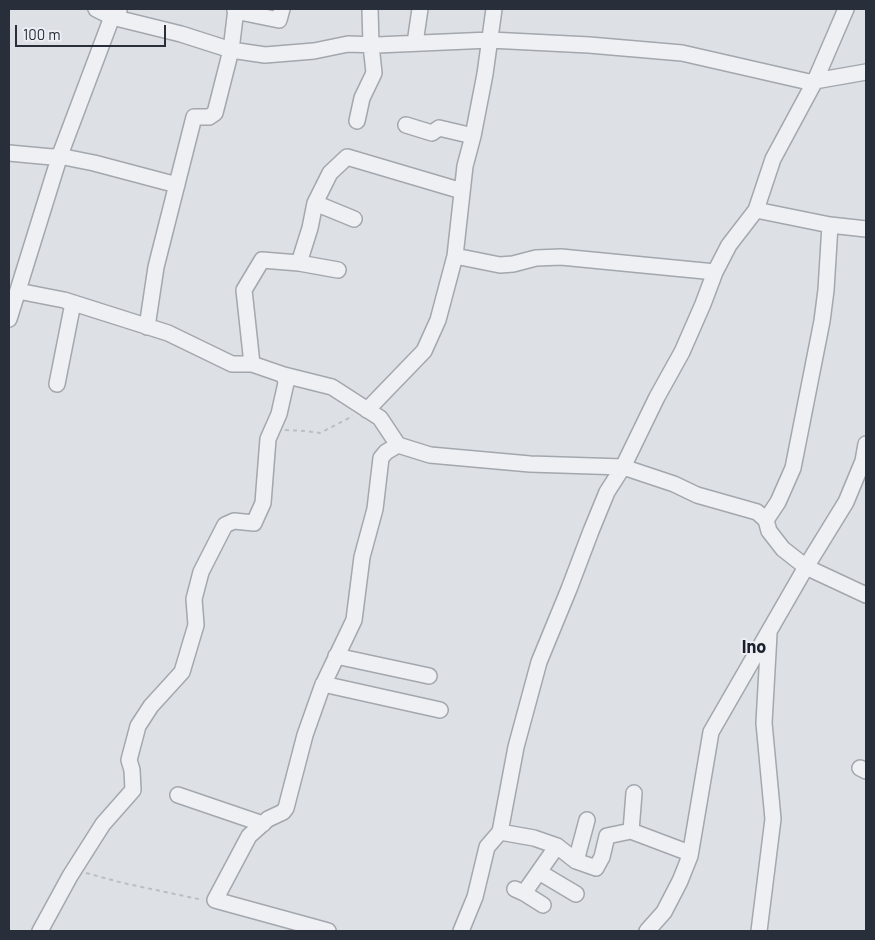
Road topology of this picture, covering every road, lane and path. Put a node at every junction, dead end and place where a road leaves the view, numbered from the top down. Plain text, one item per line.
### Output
1 (96, 9) edge
2 (282, 9) edge
3 (370, 9) edge
4 (420, 9) edge
5 (494, 9) edge
6 (846, 9) edge
7 (236, 10) edge
8 (117, 13) edge
9 (490, 40) junction
10 (415, 43) junction
11 (371, 45) junction
12 (231, 50) junction
13 (866, 72) edge
14 (815, 80) junction
15 (357, 121) dead end
16 (406, 125) dead end
17 (473, 136) junction
18 (9, 153) edge
19 (59, 156) junction
20 (177, 185) junction
21 (462, 191) junction
22 (315, 203) junction
23 (756, 210) junction
24 (354, 219) dead end
25 (830, 225) junction
26 (866, 229) edge
27 (455, 256) junction
28 (299, 263) junction
29 (338, 270) dead end
30 (715, 272) junction
31 (18, 291) junction
32 (73, 303) junction
33 (9, 319) edge
34 (147, 327) junction
35 (252, 364) junction
36 (284, 375) junction
37 (57, 384) dead end
38 (367, 410) junction
39 (271, 433) junction
40 (866, 444) edge
41 (398, 445) junction
42 (623, 468) junction
43 (766, 520) junction
44 (806, 567) junction
45 (866, 595) edge
46 (769, 631) junction
47 (336, 656) junction
48 (429, 676) dead end
49 (323, 684) junction
50 (440, 710) dead end
51 (634, 794) dead end
52 (178, 795) dead end
53 (587, 820) dead end
54 (263, 824) junction
55 (631, 831) junction
56 (500, 832) junction
57 (557, 846) junction
58 (690, 856) junction
59 (576, 861) junction
60 (75, 869) junction
61 (539, 872) junction
62 (576, 894) dead end
63 (215, 900) junction
64 (543, 905) dead end
65 (301, 927) edge
66 (40, 931) edge
67 (328, 931) edge
68 (461, 931) edge
69 (648, 931) edge
70 (759, 931) edge

1 - 8 street
2 - 7 street
3 - 11 street
4 - 10 street
5 - 9 street
6 - 14 street
7 - 12 street
8 - 12 street
8 - 19 street
9 - 10 street
9 - 14 street
9 - 17 street
10 - 11 street
11 - 12 street
11 - 15 street
12 - 20 street
13 - 14 street
14 - 23 street
16 - 17 street
17 - 21 street
18 - 19 street
19 - 20 street
19 - 31 street
20 - 34 street
21 - 22 street
21 - 27 street
22 - 24 street
22 - 28 street
23 - 25 street
23 - 30 street
25 - 26 street
25 - 43 street
27 - 30 street
27 - 38 street
28 - 29 street
28 - 35 street
30 - 42 street
31 - 32 street
31 - 33 street
32 - 34 street
32 - 37 street
34 - 35 street
35 - 36 street
36 - 38 street
36 - 39 street
38 - 39 path
38 - 41 street
39 - 60 street
40 - 44 street
41 - 42 street
41 - 47 street
42 - 43 street
42 - 56 street
43 - 44 street
44 - 45 street
44 - 46 street
46 - 58 street
46 - 70 street
47 - 48 street
47 - 49 street
49 - 50 street
49 - 54 street
51 - 55 street
52 - 54 street
53 - 59 street
54 - 63 street
55 - 58 street
55 - 59 street
56 - 57 street
56 - 68 street
57 - 59 street
57 - 61 street
58 - 69 street
60 - 63 path
60 - 66 street
61 - 62 street
61 - 64 street
63 - 65 street
65 - 67 street

